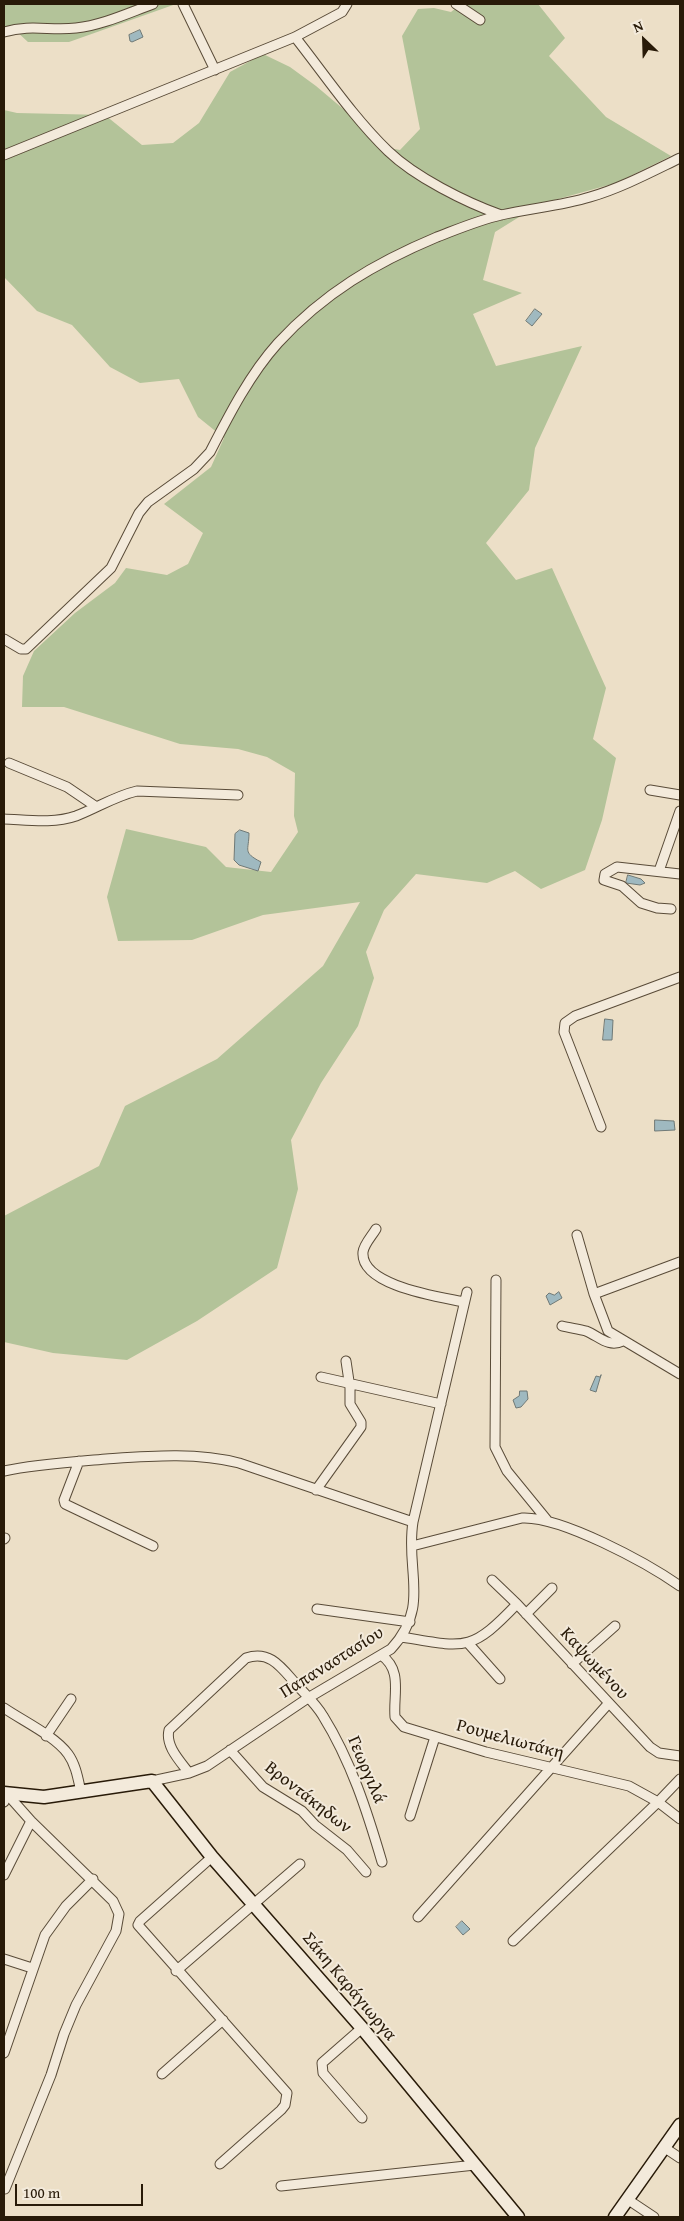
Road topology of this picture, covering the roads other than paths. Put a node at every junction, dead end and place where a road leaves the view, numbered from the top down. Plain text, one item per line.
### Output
1 (153, 4) edge
2 (183, 4) edge
3 (347, 4) edge
4 (457, 4) edge
5 (480, 20) dead end
6 (4, 32) edge
7 (295, 38) junction
8 (215, 70) junction
9 (4, 155) edge
10 (680, 158) edge
11 (501, 215) junction
12 (4, 639) edge
13 (9, 763) dead end
14 (650, 790) dead end
15 (238, 795) dead end
16 (680, 795) edge
17 (95, 806) junction
18 (680, 811) edge
19 (4, 819) edge
20 (658, 871) junction
21 (680, 874) edge
22 (671, 908) dead end
23 (680, 977) edge
24 (602, 1127) dead end
25 (376, 1229) dead end
26 (577, 1235) dead end
27 (680, 1262) edge
28 (496, 1280) dead end
29 (467, 1292) dead end
30 (594, 1294) junction
31 (464, 1302) junction
32 (562, 1326) dead end
33 (623, 1342) junction
34 (346, 1361) dead end
35 (680, 1374) edge
36 (321, 1376) dead end
37 (350, 1384) junction
38 (441, 1404) junction
39 (79, 1461) junction
40 (4, 1471) edge
41 (316, 1490) junction
42 (547, 1520) junction
43 (414, 1522) junction
44 (153, 1546) dead end
45 (412, 1546) junction
46 (492, 1580) dead end
47 (680, 1586) edge
48 (552, 1588) dead end
49 (517, 1604) junction
50 (317, 1609) dead end
51 (526, 1614) junction
52 (410, 1622) junction
53 (615, 1626) dead end
54 (402, 1637) junction
55 (468, 1643) junction
56 (381, 1655) junction
57 (572, 1664) junction
58 (500, 1679) dead end
59 (308, 1698) junction
60 (71, 1699) dead end
61 (608, 1704) junction
62 (4, 1708) edge
63 (46, 1736) junction
64 (435, 1737) junction
65 (230, 1750) junction
66 (680, 1756) edge
67 (550, 1768) junction
68 (188, 1773) junction
69 (680, 1779) edge
70 (152, 1782) junction
71 (81, 1792) junction
72 (5, 1796) edge
73 (658, 1802) junction
74 (410, 1816) dead end
75 (680, 1819) edge
76 (31, 1821) junction
77 (212, 1857) junction
78 (382, 1862) dead end
79 (300, 1864) dead end
80 (366, 1872) dead end
81 (4, 1875) edge
82 (92, 1879) junction
83 (253, 1903) junction
84 (418, 1918) dead end
85 (512, 1941) dead end
86 (4, 1959) edge
87 (32, 1968) junction
88 (176, 1971) junction
89 (223, 2020) junction
90 (362, 2028) junction
91 (4, 2053) edge
92 (162, 2074) dead end
93 (362, 2118) dead end
94 (680, 2125) edge
95 (665, 2148) junction
96 (680, 2158) edge
97 (220, 2164) dead end
98 (475, 2165) junction
99 (282, 2186) dead end
100 (5, 2189) dead end
101 (627, 2200) junction
102 (518, 2217) edge
103 (616, 2217) edge
104 (654, 2217) edge

1 - 6 street
2 - 8 street
3 - 7 street
4 - 5 street
7 - 8 street
7 - 11 street
8 - 9 street
10 - 11 street
11 - 12 street
13 - 17 street
14 - 16 street
15 - 17 street
17 - 19 street
18 - 20 street
20 - 21 street
20 - 22 street
23 - 24 street
25 - 31 street
26 - 30 street
27 - 30 street
28 - 42 street
29 - 31 street, Παπαναστασίου
30 - 33 street
31 - 38 street, Παπαναστασίου
32 - 33 street
33 - 35 street
34 - 37 street
36 - 37 street
37 - 38 street
37 - 41 street
38 - 43 street, Παπαναστασίου
39 - 40 street
39 - 41 street
39 - 44 street
41 - 43 street
42 - 45 street
42 - 47 street
43 - 45 street, Παπαναστασίου
45 - 52 street, Παπαναστασίου
46 - 49 street, Καψωμένου
48 - 51 street
49 - 51 street, Καψωμένου
49 - 55 street
50 - 52 street
51 - 57 street, Καψωμένου
52 - 54 street, Παπαναστασίου
53 - 57 street
54 - 55 street
54 - 56 street, Παπαναστασίου
55 - 58 street
56 - 59 street, Παπαναστασίου
56 - 64 street, Ρουμελιωτάκη
57 - 61 street, Καψωμένου
59 - 65 street, Παπαναστασίου
59 - 68 street, Γεωργιλά
59 - 78 street, Γεωργιλά
60 - 63 street
61 - 66 street, Καψωμένου
61 - 67 street
62 - 63 street
63 - 71 street
64 - 67 street, Ρουμελιωτάκη
64 - 74 street
65 - 68 street, Παπαναστασίου
65 - 80 street, Βροντάκηδων
67 - 73 street, Ρουμελιωτάκη
67 - 84 street
68 - 70 street, Παπαναστασίου
69 - 73 street
70 - 71 street, Παπαναστασίου
70 - 77 street, Σάκη Καράγιωργα
71 - 72 street, Παπαναστασίου
72 - 76 street
73 - 75 street, Ρουμελιωτάκη
73 - 85 street
76 - 81 street
76 - 82 street
77 - 83 street, Σάκη Καράγιωργα
77 - 88 street
79 - 83 street
82 - 87 street
82 - 100 street
83 - 88 street
83 - 90 street, Σάκη Καράγιωργα
86 - 87 street
87 - 91 street
88 - 89 street
89 - 92 street
89 - 97 street
90 - 93 street
90 - 98 street, Σάκη Καράγιωργα
94 - 95 street
95 - 96 street
95 - 101 street
98 - 99 street
98 - 102 street, Σάκη Καράγιωργα
101 - 103 street
101 - 104 street

